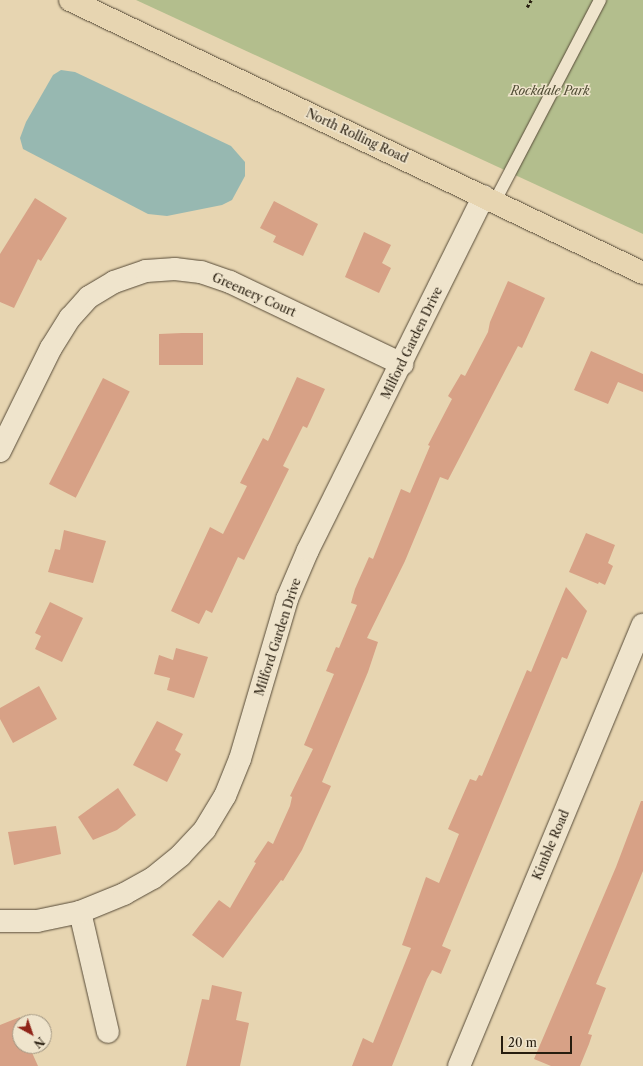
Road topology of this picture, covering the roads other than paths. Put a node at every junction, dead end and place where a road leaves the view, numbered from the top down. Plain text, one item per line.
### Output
1 (70, 0) edge
2 (600, 0) edge
3 (490, 199) junction
4 (643, 273) edge
5 (402, 364) junction
6 (0, 451) edge
7 (643, 625) edge
8 (80, 912) junction
9 (0, 921) edge
10 (108, 1032) dead end
11 (459, 1066) edge

1 - 3 main road, North Rolling Road
2 - 3 lane
3 - 4 main road, North Rolling Road
3 - 5 street, Milford Garden Drive
5 - 6 street, Greenery Court
5 - 8 street, Milford Garden Drive
7 - 11 street, Kimble Road
8 - 9 street, Milford Garden Drive
8 - 10 street

